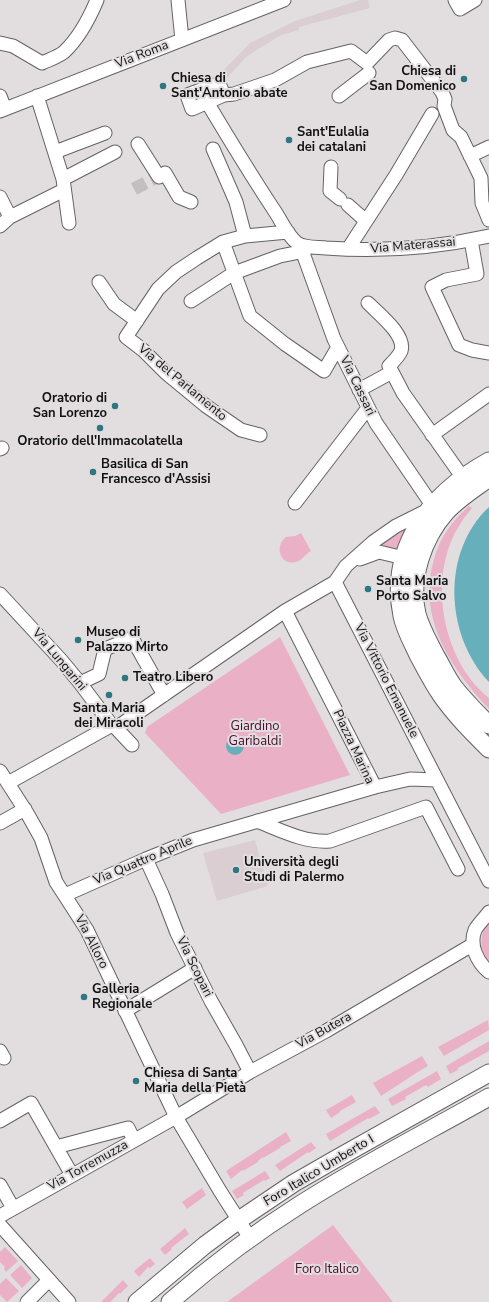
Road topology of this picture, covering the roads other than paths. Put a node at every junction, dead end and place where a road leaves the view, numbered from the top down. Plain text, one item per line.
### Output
1 (97, 0) edge
2 (178, 0) edge
3 (284, 0) edge
4 (455, 0) edge
5 (475, 0) edge
6 (182, 40) junction
7 (0, 44) edge
8 (368, 68) junction
9 (224, 95) junction
10 (0, 96) edge
11 (37, 96) junction
12 (338, 96) dead end
13 (207, 102) junction
14 (2, 110) edge
15 (432, 114) dead end
16 (105, 132) dead end
17 (138, 144) dead end
18 (489, 147) edge
19 (214, 149) dead end
20 (55, 152) junction
21 (115, 152) dead end
22 (470, 156) junction
23 (241, 160) junction
24 (331, 167) dead end
25 (222, 170) junction
26 (64, 184) junction
27 (0, 197) edge
28 (191, 202) dead end
29 (489, 220) edge
30 (5, 221) edge
31 (366, 221) junction
32 (69, 222) dead end
33 (286, 229) junction
34 (245, 236) junction
35 (489, 236) edge
36 (471, 240) junction
37 (223, 242) junction
38 (307, 249) junction
39 (348, 249) junction
40 (234, 274) junction
41 (99, 282) dead end
42 (191, 301) dead end
43 (368, 303) dead end
44 (137, 321) junction
45 (338, 347) junction
46 (489, 354) edge
47 (392, 372) junction
48 (359, 390) junction
49 (489, 394) edge
50 (368, 408) junction
51 (260, 435) dead end
52 (432, 435) junction
53 (489, 461) edge
54 (463, 478) junction
55 (489, 478) edge
56 (295, 503) dead end
57 (430, 507) junction
58 (404, 558) junction
59 (346, 566) junction
60 (335, 582) junction
61 (0, 594) edge
62 (285, 611) junction
63 (80, 683) junction
64 (164, 695) junction
65 (114, 726) junction
66 (489, 726) edge
67 (132, 746) dead end
68 (489, 749) edge
69 (0, 771) edge
70 (437, 780) junction
71 (8, 783) junction
72 (375, 787) junction
73 (25, 809) junction
74 (257, 821) junction
75 (0, 823) edge
76 (223, 831) joint
77 (146, 859) junction
78 (458, 869) dead end
79 (489, 881) edge
80 (65, 895) junction
81 (489, 912) edge
82 (472, 945) junction
83 (195, 968) junction
84 (489, 972) edge
85 (125, 1011) junction
86 (250, 1072) junction
87 (489, 1072) edge
88 (489, 1097) edge
89 (176, 1117) junction
90 (0, 1121) edge
91 (400, 1123) junction
92 (134, 1140) junction
93 (410, 1141) junction
94 (56, 1147) junction
95 (72, 1175) junction
96 (0, 1185) edge
97 (13, 1208) junction
98 (0, 1216) edge
99 (239, 1220) junction
100 (0, 1225) edge
101 (250, 1238) junction
102 (49, 1280) junction
103 (26, 1302) edge
104 (69, 1302) edge
105 (137, 1302) edge
106 (170, 1302) edge

1 - 7 street
2 - 6 street
3 - 6 street, Via Roma
4 - 5 street
6 - 11 street, Via Roma
8 - 9 street
8 - 12 street
8 - 22 street
9 - 13 street
9 - 13 street
10 - 14 street
11 - 14 street, Via Roma
11 - 20 street
13 - 23 street
15 - 31 street
16 - 20 street
17 - 28 street
18 - 22 street
19 - 25 street
20 - 26 street
21 - 26 street
22 - 29 street
23 - 25 street
23 - 33 street
24 - 31 street
25 - 34 street
26 - 30 street
26 - 32 street
27 - 30 street
31 - 39 street
33 - 34 street
33 - 38 street
34 - 37 street
35 - 36 street, Via Materassai
36 - 39 street, Via Materassai
36 - 46 street
37 - 40 street
37 - 44 street
38 - 39 street, Via Materassai
38 - 40 street
38 - 45 street, Via Cassari
40 - 42 street
40 - 45 street
41 - 44 street
43 - 47 street
44 - 51 street, Via del Parlamento
45 - 48 street, Via Cassari
47 - 48 street
47 - 52 street
48 - 50 street, Via Cassari
49 - 52 street
50 - 56 street
50 - 57 street, Via Cassari
52 - 54 street
53 - 54 main road
54 - 57 main road
55 - 66 main road
57 - 58 main road
57 - 59 street
58 - 59 street
58 - 68 main road
59 - 60 street
60 - 62 street
60 - 70 street, Via Vittorio Emanuele
61 - 63 street, Via Lungarini
62 - 64 street
62 - 72 street, Piazza Marina
63 - 64 street
63 - 65 street, Via Lungarini
64 - 65 street
65 - 67 street
65 - 71 street
69 - 71 street, Via Alloro
70 - 72 street
70 - 79 street, Via Vittorio Emanuele
71 - 73 street, Via Alloro
72 - 74 street, Piazza Marina
73 - 75 street
73 - 80 street, Via Alloro
74 - 76 street, Piazza Marina
74 - 78 street
76 - 77 street, Via Quattro Aprile
77 - 80 street, Via Quattro Aprile
77 - 83 street, Via Scopari
80 - 85 street, Via Alloro
81 - 82 street
82 - 84 street
82 - 86 street, Via Butera
83 - 85 street
83 - 86 street, Via Scopari
85 - 89 street, Via Alloro
86 - 89 street, Via Butera
87 - 91 main road, Foro Italico Umberto I
88 - 93 main road, Foro Italico Umberto I
89 - 92 street, Via Torremuzza
89 - 99 street, Via Alloro
90 - 94 street
91 - 93 street
91 - 99 main road, Foro Italico Umberto I
92 - 94 street
92 - 95 street, Via Torremuzza
93 - 101 main road, Foro Italico Umberto I
94 - 95 street
95 - 97 street, Via Torremuzza
96 - 97 street
97 - 98 street, Via Torremuzza
99 - 101 street
99 - 105 main road, Foro Italico Umberto I
100 - 102 street
101 - 106 main road, Foro Italico Umberto I
102 - 103 street
102 - 104 street

